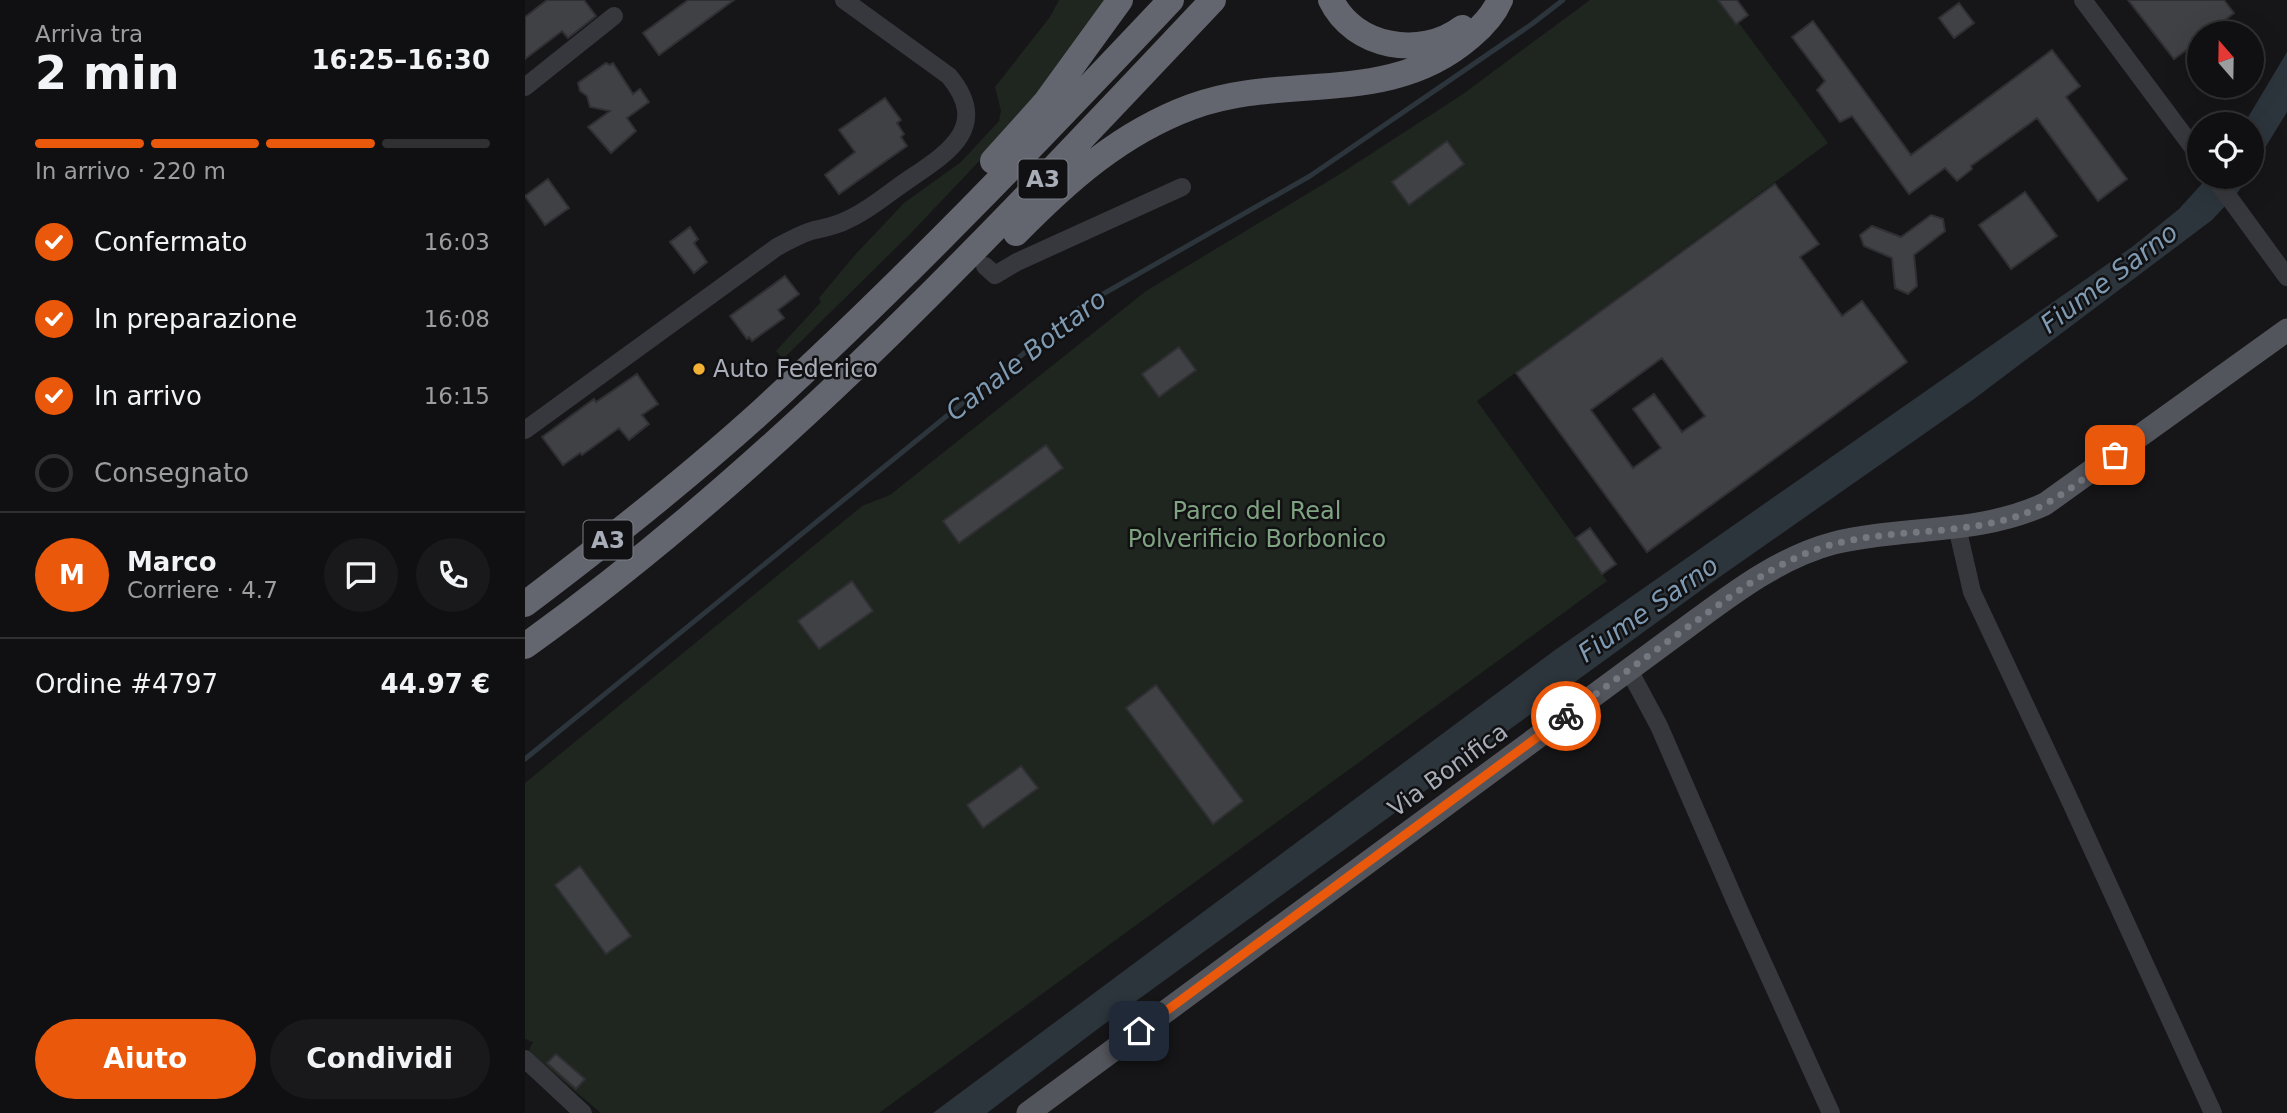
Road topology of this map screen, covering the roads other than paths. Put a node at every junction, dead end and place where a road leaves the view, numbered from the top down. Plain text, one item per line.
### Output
1 (844, 0) edge
2 (1120, 0) edge
3 (1171, 0) edge
4 (1213, 0) edge
5 (1331, 0) edge
6 (1486, 0) edge
7 (1500, 0) edge
8 (2083, 0) edge
9 (614, 16) dead end
10 (525, 87) edge
11 (2187, 141) edge
12 (1182, 187) dead end
13 (2223, 189) edge
14 (985, 266) junction
15 (2287, 277) edge
16 (880, 300) junction
17 (2287, 330) edge
18 (870, 354) junction
19 (525, 430) edge
20 (1957, 527) junction
21 (525, 604) edge
22 (525, 646) edge
23 (1629, 670) junction
24 (525, 1059) edge
25 (583, 1113) edge
26 (1028, 1113) edge
27 (1832, 1113) edge
28 (2213, 1113) edge

1 - 19 street
2 - 16 highway
3 - 16 highway, A3
4 - 18 highway, A3
5 - 6 highway
7 - 14 highway
8 - 11 street
9 - 10 street
12 - 14 street
13 - 15 street
14 - 18 highway
16 - 21 highway, A3
17 - 20 main road, Via Bonifica
18 - 22 highway, A3
20 - 23 main road, Via Bonifica
20 - 28 street
23 - 26 main road, Via Bonifica
23 - 27 street
24 - 25 street

